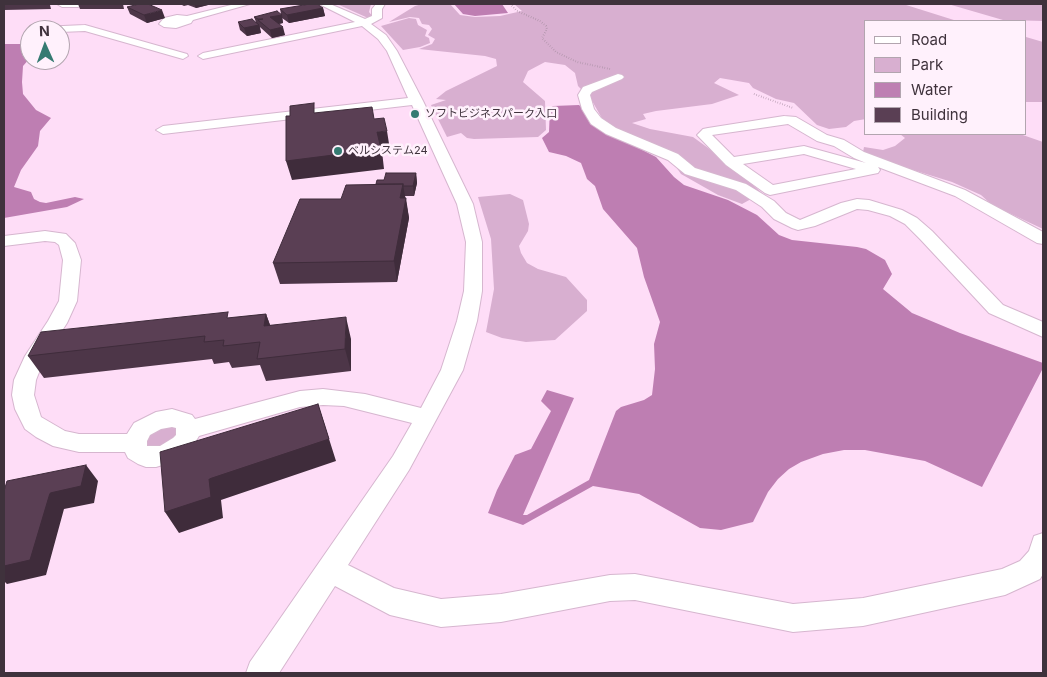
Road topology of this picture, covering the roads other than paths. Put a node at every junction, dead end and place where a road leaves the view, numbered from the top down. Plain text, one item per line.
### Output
1 (62, 4) edge
2 (78, 4) edge
3 (244, 4) edge
4 (323, 4) edge
5 (380, 4) edge
6 (187, 19) dead end
7 (364, 24) junction
8 (70, 29) edge
9 (618, 77) road end
10 (417, 101) junction
11 (163, 130) dead end
12 (731, 162) junction
13 (873, 170) junction
14 (960, 193) junction
15 (1043, 239) edge
16 (4, 241) edge
17 (1043, 330) edge
18 (427, 418) junction
19 (188, 430) junction
20 (134, 443) junction
21 (1043, 545) edge
22 (329, 569) junction
23 (261, 673) edge

1 - 2 street
3 - 6 street
4 - 7 street
5 - 7 street
7 - 8 street
7 - 10 street
9 - 17 street
10 - 11 street
10 - 18 street
12 - 13 street
12 - 13 street
12 - 14 street
13 - 14 street
14 - 15 street
16 - 20 street
18 - 19 street
18 - 22 street
19 - 20 street
19 - 20 street
21 - 22 street
22 - 23 street

